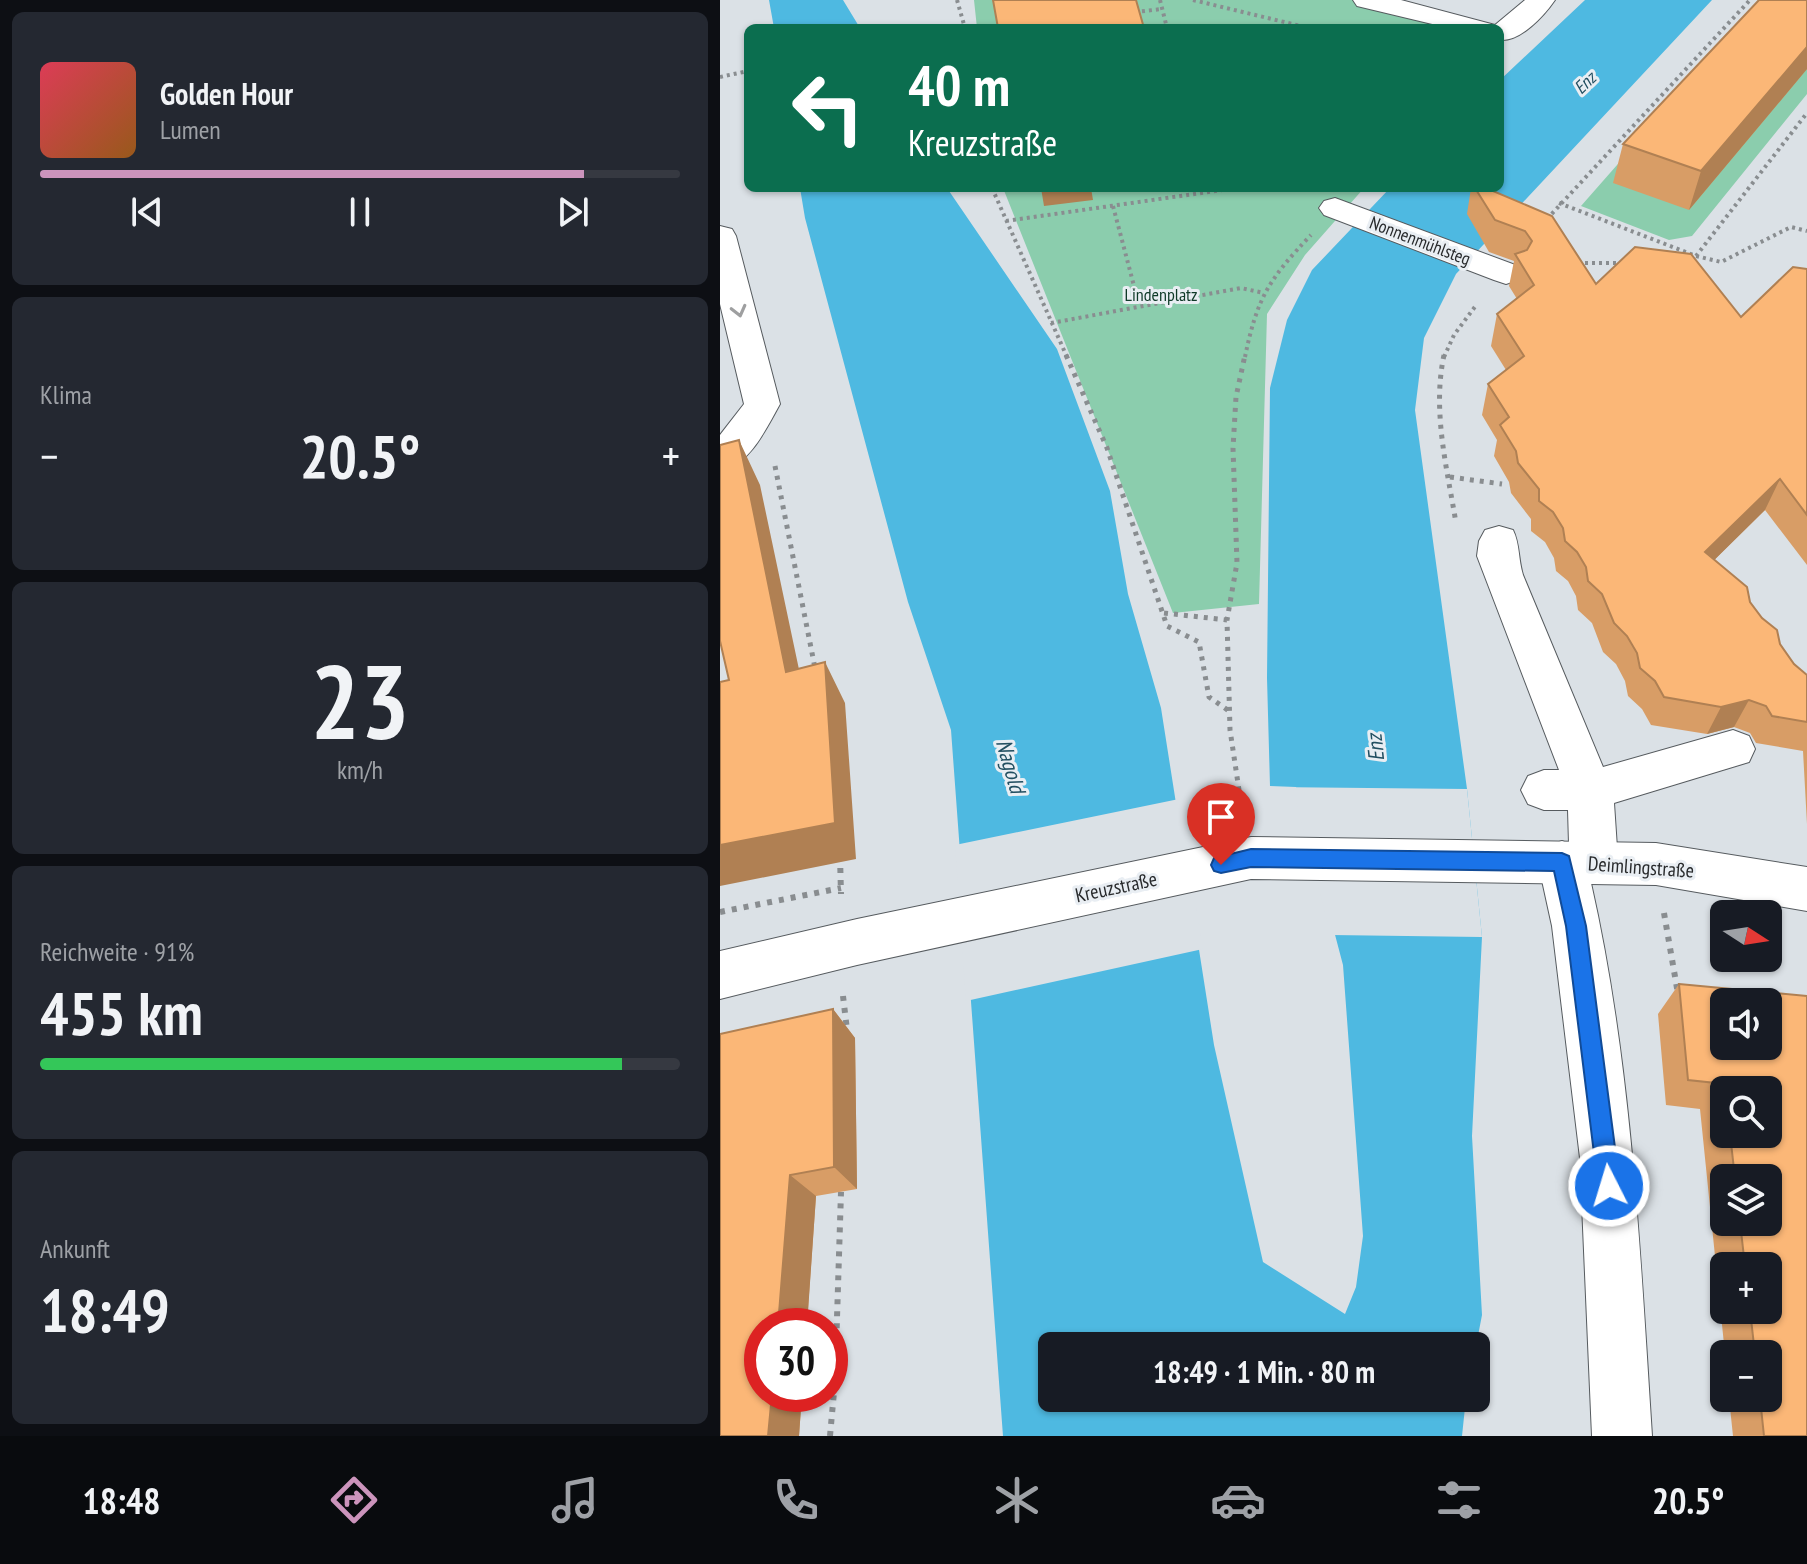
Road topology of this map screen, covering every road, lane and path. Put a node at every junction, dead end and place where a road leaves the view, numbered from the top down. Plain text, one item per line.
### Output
1 (957, 0) edge
2 (1160, 0) edge
3 (1193, 0) edge
4 (1367, 0) edge
5 (1541, 0) edge
6 (1750, 0) edge
7 (1162, 9) junction
8 (1130, 13) edge
9 (964, 24) edge
10 (1166, 24) edge
11 (1292, 24) edge
12 (1467, 24) edge
13 (1504, 25) edge
14 (744, 72) edge
15 (721, 76) edge
16 (1807, 113) edge
17 (994, 192) edge
18 (1209, 192) edge
19 (1559, 203) junction
20 (1113, 206) junction
21 (1342, 211) joint
22 (1006, 221) junction
23 (1807, 231) edge
24 (720, 236) edge
25 (1696, 256) junction
26 (1682, 259) edge
27 (1638, 263) edge
28 (1491, 268) junction
29 (1264, 293) junction
30 (1139, 305) junction
31 (1051, 323) junction
32 (762, 404) junction
33 (720, 459) edge
34 (1450, 477) dead end
35 (1502, 484) dead end
36 (1499, 541) dead end
37 (1164, 613) junction
38 (1227, 620) junction
39 (817, 678) edge
40 (1230, 711) junction
41 (1733, 749) dead end
42 (1237, 784) dead end
43 (1544, 790) dead end
44 (1590, 790) junction
45 (839, 847) dead end
46 (1559, 862) junction
47 (1656, 864) junction
48 (841, 888) junction
49 (1807, 889) edge
50 (720, 912) edge
51 (850, 944) junction
52 (720, 975) edge
53 (1679, 1005) edge
54 (841, 1192) dead end
55 (830, 1436) edge
56 (1622, 1436) edge

1 - 9 path
2 - 7 path
3 - 11 path
4 - 12 street
5 - 13 street
6 - 19 path
7 - 8 path
7 - 10 path
14 - 15 path
16 - 25 path
17 - 22 path
18 - 20 path
19 - 25 path
19 - 28 path
20 - 22 path
20 - 30 path
21 - 28 street, Nonnenmühlsteg
21 - 29 path
22 - 31 path
23 - 25 path
24 -> 32 street
25 - 26 path
27 - 28 path
29 - 30 path
29 - 38 path
30 - 31 path
31 - 37 path
32 - 33 street
32 - 39 path
34 - 35 path
36 - 44 street
37 - 38 path
37 - 40 path
38 - 40 path
40 - 42 path
41 - 44 street
43 - 44 street
44 - 46 street
45 - 48 path
46 - 47 street, Deimlingstraße
46 - 51 street, Kreuzstraße
46 - 56 street
47 - 49 street, Deimlingstraße
47 - 53 path
48 - 50 path
48 - 51 path
51 - 52 street, Kreuzstraße
54 - 55 path

